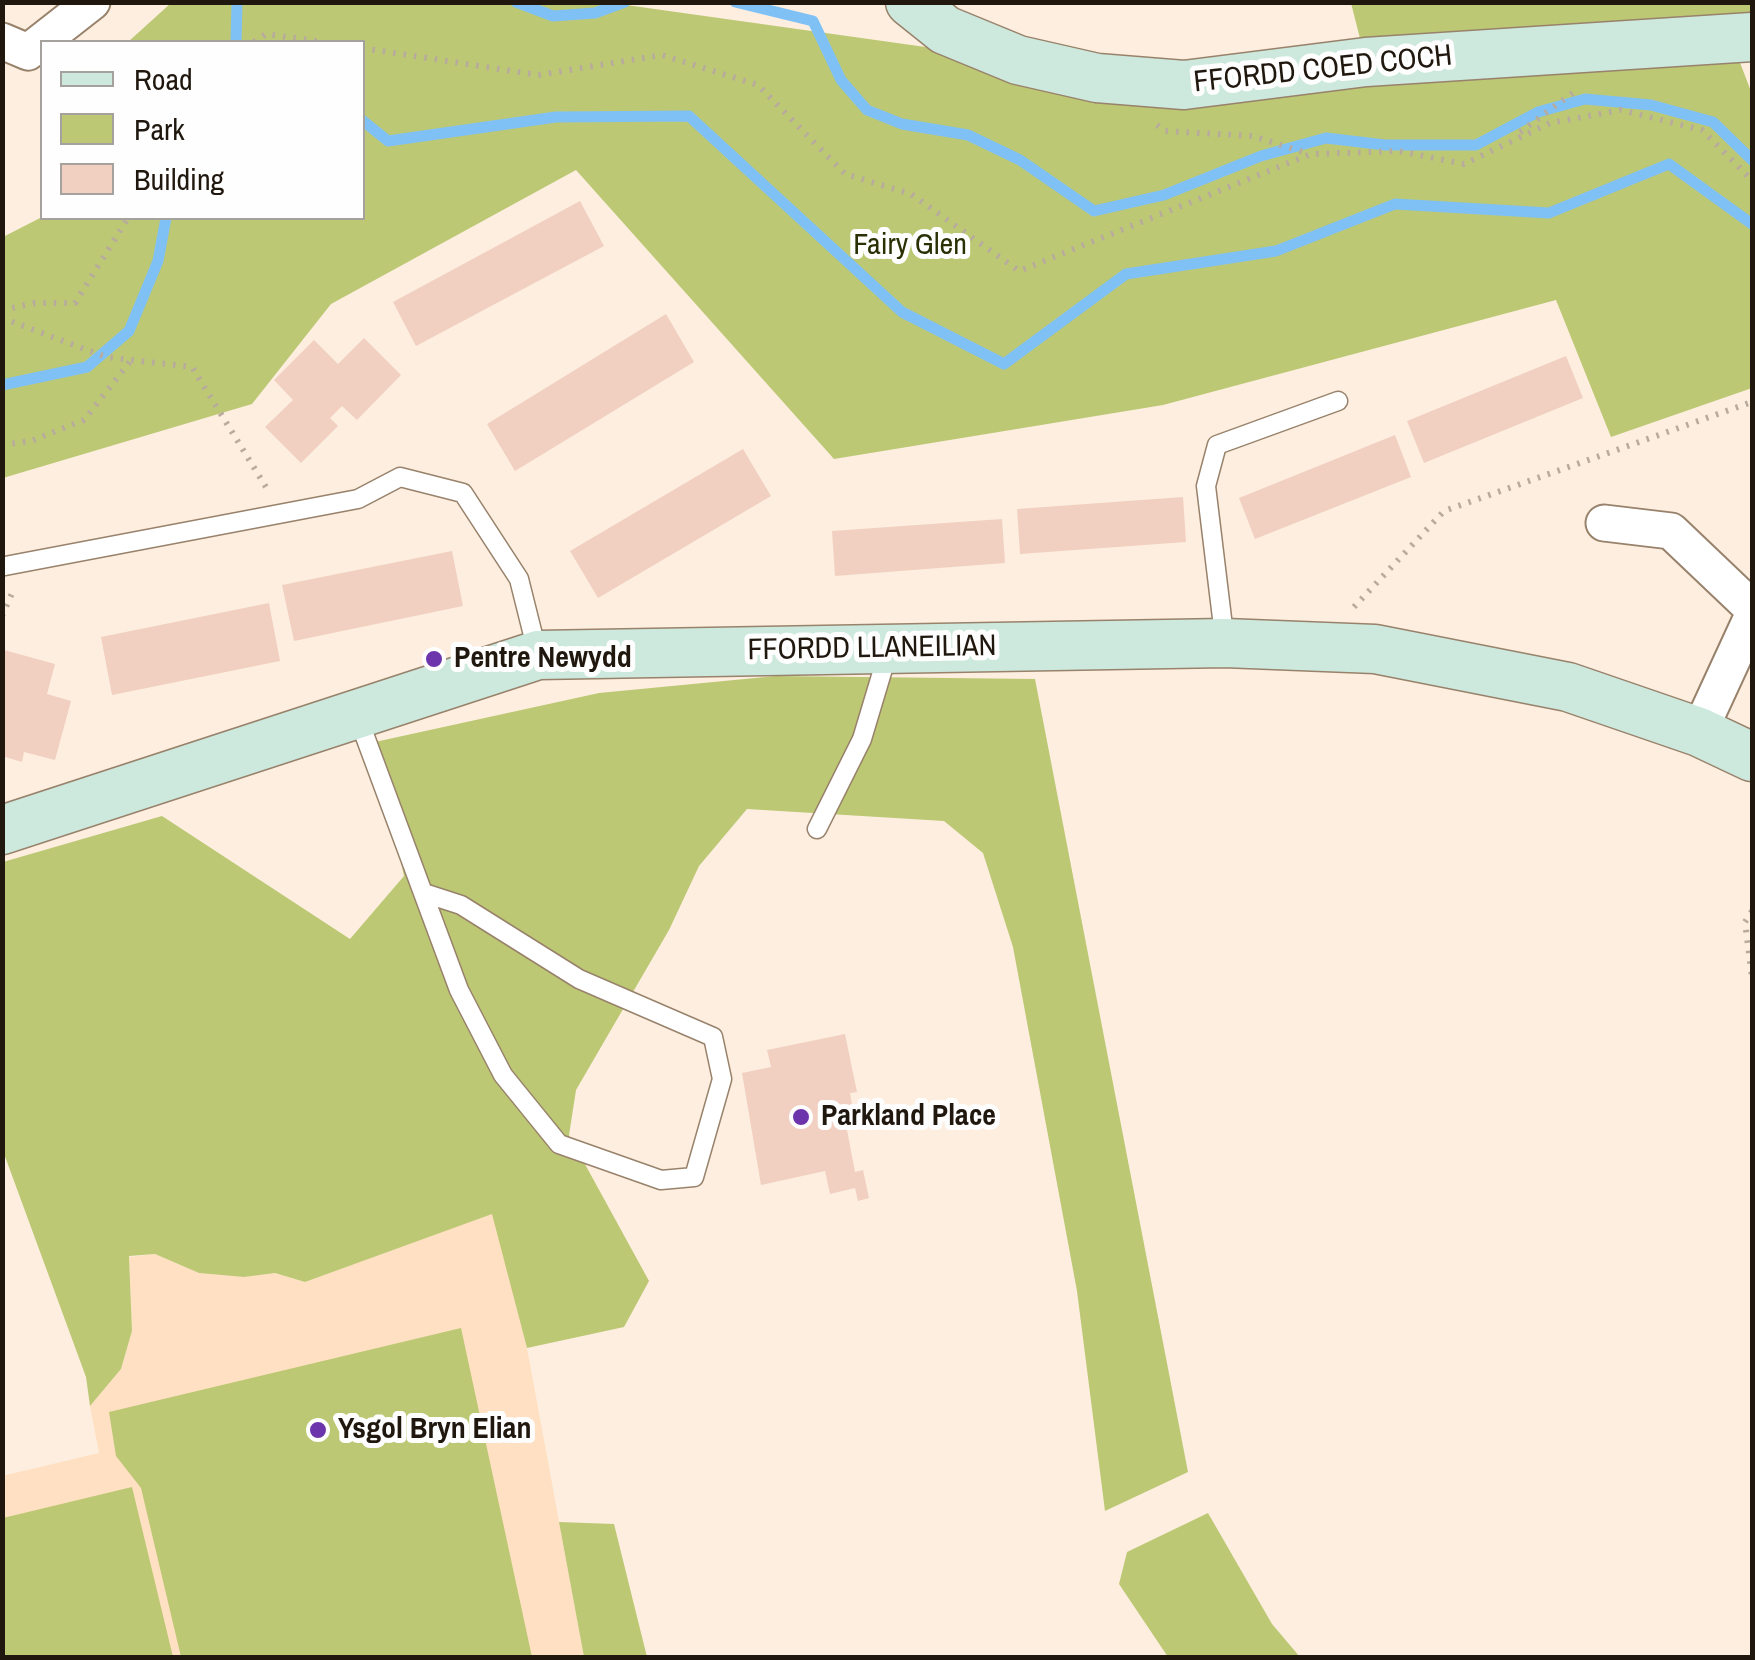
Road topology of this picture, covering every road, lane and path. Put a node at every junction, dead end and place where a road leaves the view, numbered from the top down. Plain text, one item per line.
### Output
1 (92, 2) edge
2 (910, 2) edge
3 (1752, 37) edge
4 (43, 40) edge
5 (257, 40) edge
6 (309, 40) edge
7 (2, 41) edge
8 (40, 43) edge
9 (365, 48) edge
10 (1571, 94) dead end
11 (1509, 140) junction
12 (1272, 142) dead end
13 (1310, 154) junction
14 (1752, 180) edge
15 (127, 220) edge
16 (2, 314) edge
17 (133, 358) junction
18 (1338, 401) dead end
19 (1752, 402) edge
20 (2, 445) edge
21 (282, 514) junction
22 (1604, 522) dead end
23 (5, 566) dead end
24 (1752, 608) edge
25 (1752, 616) edge
26 (1225, 643) junction
27 (1317, 647) junction
28 (890, 649) junction
29 (538, 655) junction
30 (357, 714) junction
31 (1699, 732) junction
32 (1752, 757) edge
33 (817, 829) dead end
34 (2, 830) edge
35 (424, 893) junction
36 (1752, 911) edge
37 (1752, 977) edge

1 - 4 street
2 - 3 main road, FFORDD COED COCH
5 - 6 path
7 - 8 street
9 - 13 path
10 - 11 path
11 - 13 path
11 - 14 path
12 - 13 path
15 - 16 path
16 - 17 path
17 - 20 path
17 - 21 path
18 - 26 lane
19 - 27 path
21 - 23 lane
21 - 29 lane
22 - 24 street
25 - 31 street
26 - 27 main road, FFORDD LLANEILIAN
26 - 28 main road, FFORDD LLANEILIAN
27 - 31 main road, FFORDD LLANEILIAN
28 - 29 main road, FFORDD LLANEILIAN
28 - 33 lane
29 - 30 main road, FFORDD LLANEILIAN
30 - 34 main road, FFORDD LLANEILIAN
30 - 35 lane
31 - 32 main road, FFORDD LLANEILIAN
35 - 35 lane
36 - 37 path

